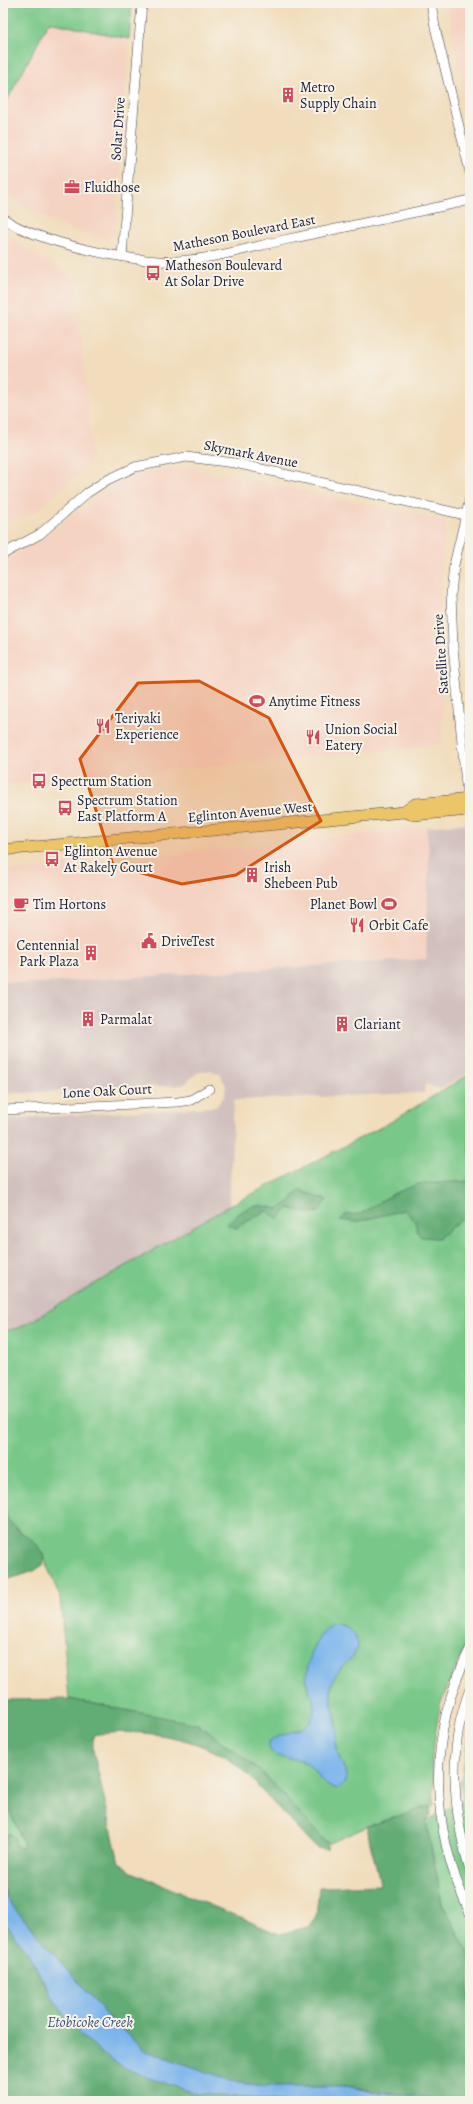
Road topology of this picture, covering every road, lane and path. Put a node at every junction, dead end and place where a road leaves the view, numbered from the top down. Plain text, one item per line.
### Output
1 (142, 3) edge
2 (431, 3) edge
3 (470, 172) edge
4 (470, 200) edge
5 (3, 218) edge
6 (122, 256) junction
7 (470, 498) edge
8 (468, 515) edge
9 (3, 554) edge
10 (469, 804) edge
11 (3, 850) edge
12 (209, 1089) dead end
13 (3, 1110) edge
14 (470, 1649) edge
15 (470, 1689) edge
16 (470, 1871) edge
17 (470, 1913) edge

1 - 6 street, Solar Drive
2 - 3 street
4 - 6 street, Matheson Boulevard East
5 - 6 street, Matheson Boulevard East
7 - 8 street, Satellite Drive
8 - 9 street, Skymark Avenue
8 - 10 street, Satellite Drive
10 - 11 main road, Eglinton Avenue West
12 - 13 street, Lone Oak Court
14 - 17 street
15 - 16 street

